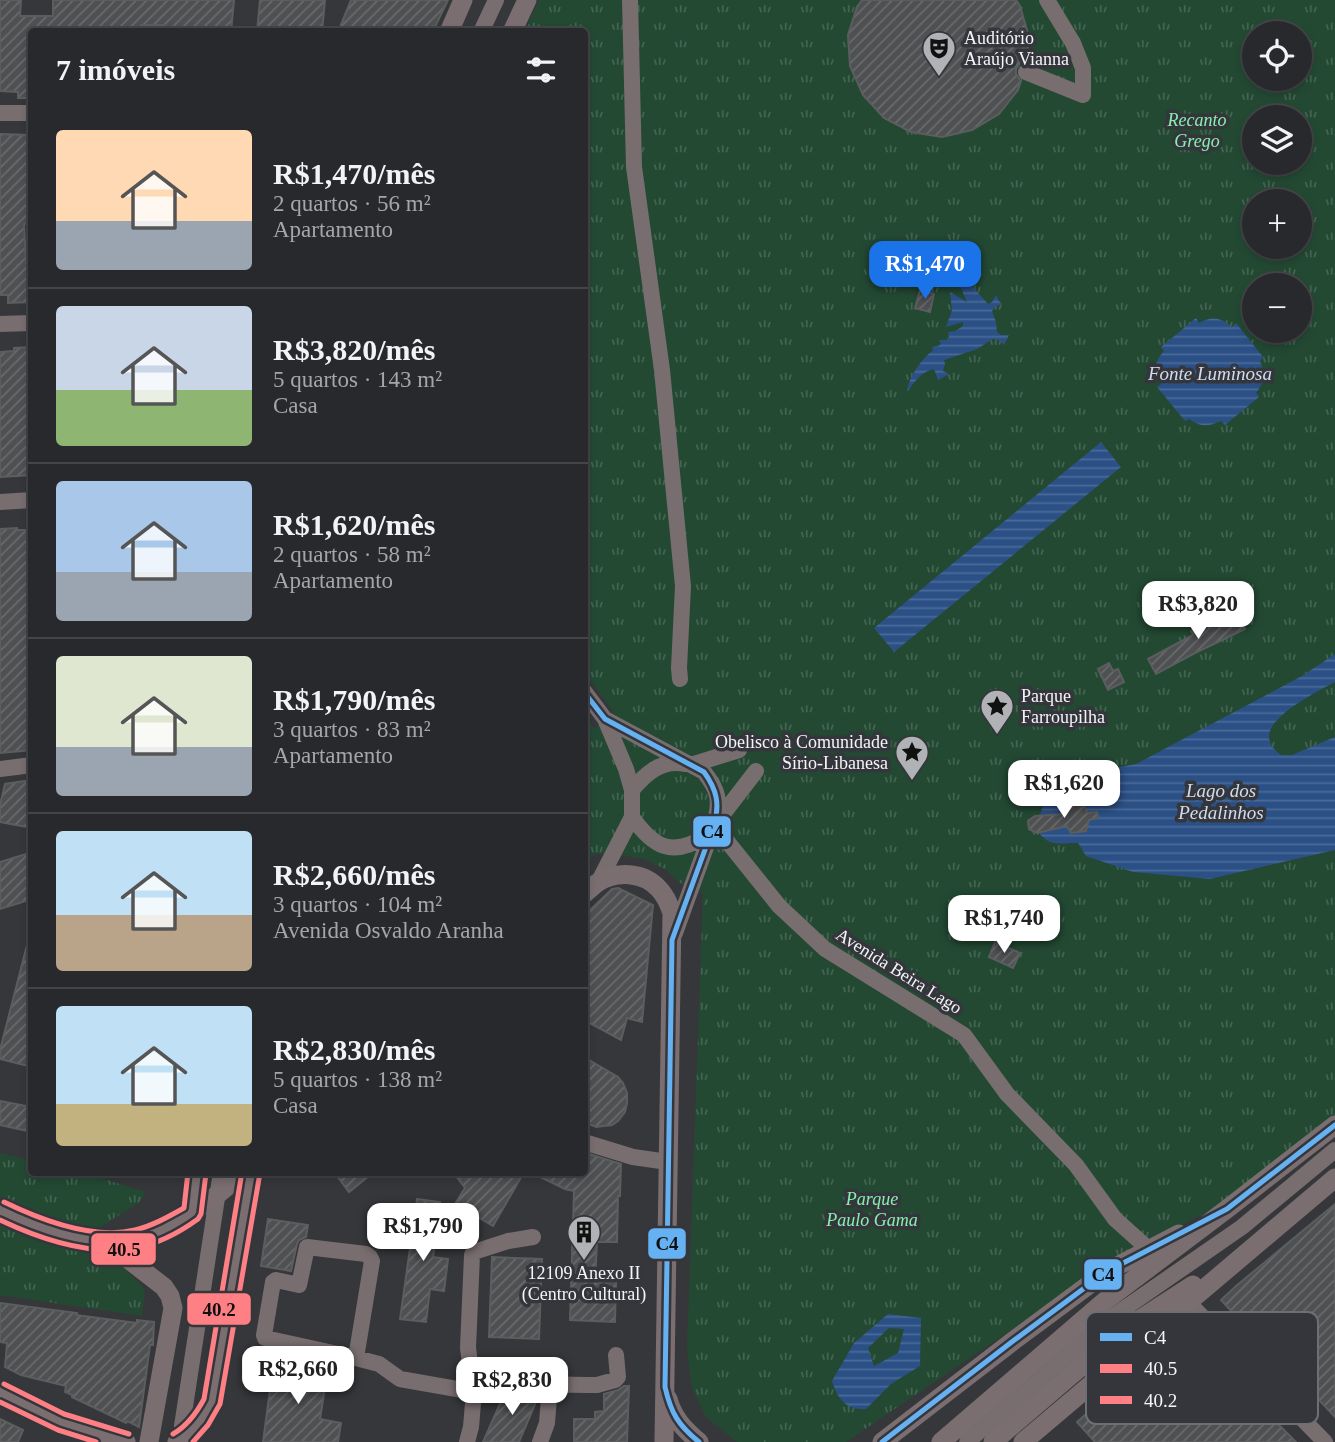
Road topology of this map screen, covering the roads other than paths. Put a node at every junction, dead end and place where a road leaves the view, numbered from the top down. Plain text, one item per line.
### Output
1 (463, 0) edge
2 (496, 0) edge
3 (527, 0) edge
4 (630, 0) edge
5 (1047, 0) edge
6 (451, 28) edge
7 (483, 28) edge
8 (514, 28) edge
9 (1026, 72) dead end
10 (0, 113) edge
11 (28, 113) edge
12 (28, 323) edge
13 (0, 324) edge
14 (28, 500) edge
15 (0, 502) edge
16 (680, 679) dead end
17 (588, 696) edge
18 (605, 719) junction
19 (738, 750) dead end
20 (691, 765) junction
21 (28, 766) edge
22 (0, 769) edge
23 (755, 771) dead end
24 (632, 790) junction
25 (632, 817) junction
26 (714, 825) junction
27 (592, 888) edge
28 (672, 940) junction
29 (1335, 1125) edge
30 (588, 1143) edge
31 (1335, 1150) edge
32 (668, 1162) junction
33 (197, 1176) edge
34 (220, 1176) edge
35 (239, 1176) edge
36 (250, 1176) edge
37 (1335, 1178) edge
38 (218, 1195) junction
39 (1227, 1209) junction
40 (0, 1210) edge
41 (192, 1213) junction
42 (533, 1237) dead end
43 (106, 1242) junction
44 (1256, 1244) junction
45 (1144, 1245) dead end
46 (1188, 1302) junction
47 (1118, 1312) edge
48 (1119, 1312) edge
49 (1121, 1312) edge
50 (1176, 1312) edge
51 (1198, 1312) edge
52 (1086, 1336) edge
53 (1086, 1340) edge
54 (1086, 1345) edge
55 (616, 1355) dead end
56 (356, 1358) junction
57 (550, 1384) junction
58 (664, 1387) junction
59 (473, 1389) junction
60 (1086, 1389) edge
61 (0, 1392) edge
62 (61, 1422) junction
63 (1307, 1424) edge
64 (185, 1440) edge
65 (85, 1442) edge
66 (127, 1442) edge
67 (149, 1442) edge
68 (467, 1442) edge
69 (540, 1442) edge
70 (663, 1442) edge
71 (699, 1442) edge
72 (882, 1442) edge
73 (941, 1442) edge
74 (967, 1442) edge
75 (993, 1442) edge
76 (1023, 1442) edge
77 (1325, 1442) edge

1 - 6 main road
2 - 7 street
3 - 8 main road
4 - 16 street
5 - 9 street
10 - 11 street
12 - 13 street
14 - 15 street
17 - 18 street
18 - 20 street
18 - 24 street
19 - 20 street
20 - 24 street
20 - 26 street
21 - 22 street
23 - 26 street
24 - 25 street
25 - 26 street
25 - 27 street
26 - 28 street
26 - 45 street, Avenida Beira Lago
27 - 28 main road
28 - 32 main road
29 - 39 main road
30 - 32 street
31 - 48 street
32 - 58 main road
33 - 41 main road
34 - 38 street
35 - 38 main road
36 - 64 main road
37 - 44 main road
38 - 41 main road
38 - 64 street
39 - 47 main road
39 - 72 main road
40 - 43 main road
41 - 43 main road
42 - 59 street
43 - 67 main road
44 - 46 main road
44 - 49 main road
46 - 50 main road
46 - 51 street
52 - 73 main road
53 - 74 street
54 - 75 main road
55 - 57 street
56 - 56 street
56 - 59 street
57 - 59 street
57 - 69 street
58 - 70 main road
58 - 71 main road
59 - 68 street
60 - 76 main road
61 - 62 main road
62 - 65 main road
62 - 66 main road
63 - 77 street

